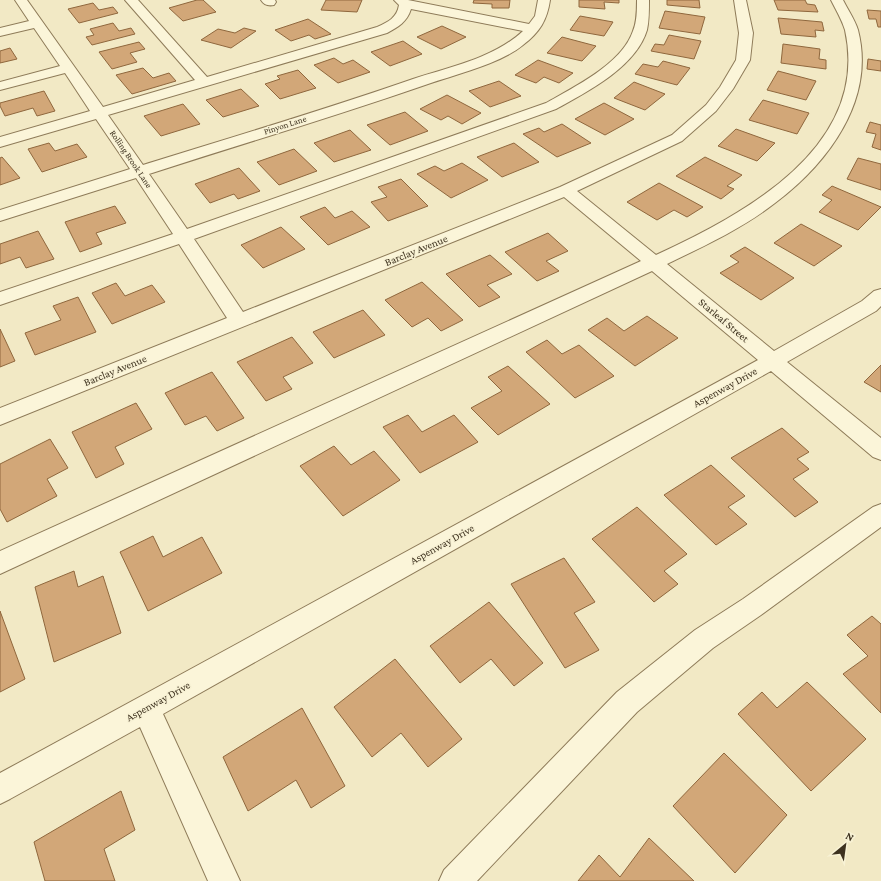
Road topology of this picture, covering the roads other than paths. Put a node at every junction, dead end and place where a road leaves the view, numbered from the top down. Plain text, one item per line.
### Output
1 (21, 0) edge
2 (131, 0) edge
3 (544, 0) edge
4 (643, 0) edge
5 (740, 0) edge
6 (837, 0) edge
7 (402, 2) edge
8 (37, 23) junction
9 (533, 29) junction
10 (0, 32) edge
11 (68, 68) junction
12 (205, 83) junction
13 (0, 86) edge
14 (100, 114) junction
15 (0, 142) edge
16 (140, 172) junction
17 (566, 190) junction
18 (0, 216) edge
19 (183, 237) junction
20 (654, 262) junction
21 (881, 296) edge
22 (0, 299) edge
23 (239, 321) junction
24 (773, 361) junction
25 (0, 417) edge
26 (881, 451) edge
27 (881, 514) edge
28 (0, 563) edge
29 (146, 708) junction
30 (0, 789) edge
31 (224, 881) edge
32 (455, 881) edge

1 - 8 street, Rolling Brook Lane
2 - 12 street
3 - 9 street, Pinyon Lane
4 - 19 street
5 - 17 street, Barclay Avenue
6 - 20 street
7 - 9 street
7 - 12 street
8 - 10 street
8 - 11 street, Rolling Brook Lane
9 - 16 street, Pinyon Lane
11 - 13 street
11 - 14 street, Rolling Brook Lane
12 - 14 street
14 - 15 street
14 - 16 street, Rolling Brook Lane
16 - 18 street, Pinyon Lane
16 - 19 street, Rolling Brook Lane
17 - 20 street, Starleaf Street
17 - 23 street, Barclay Avenue
19 - 22 street
19 - 23 street, Rolling Brook Lane
20 - 24 street, Starleaf Street
20 - 28 street
21 - 24 street, Aspenway Drive
23 - 25 street, Barclay Avenue
24 - 26 street, Starleaf Street
24 - 29 street, Aspenway Drive
27 - 32 street
29 - 30 street, Aspenway Drive
29 - 31 street

